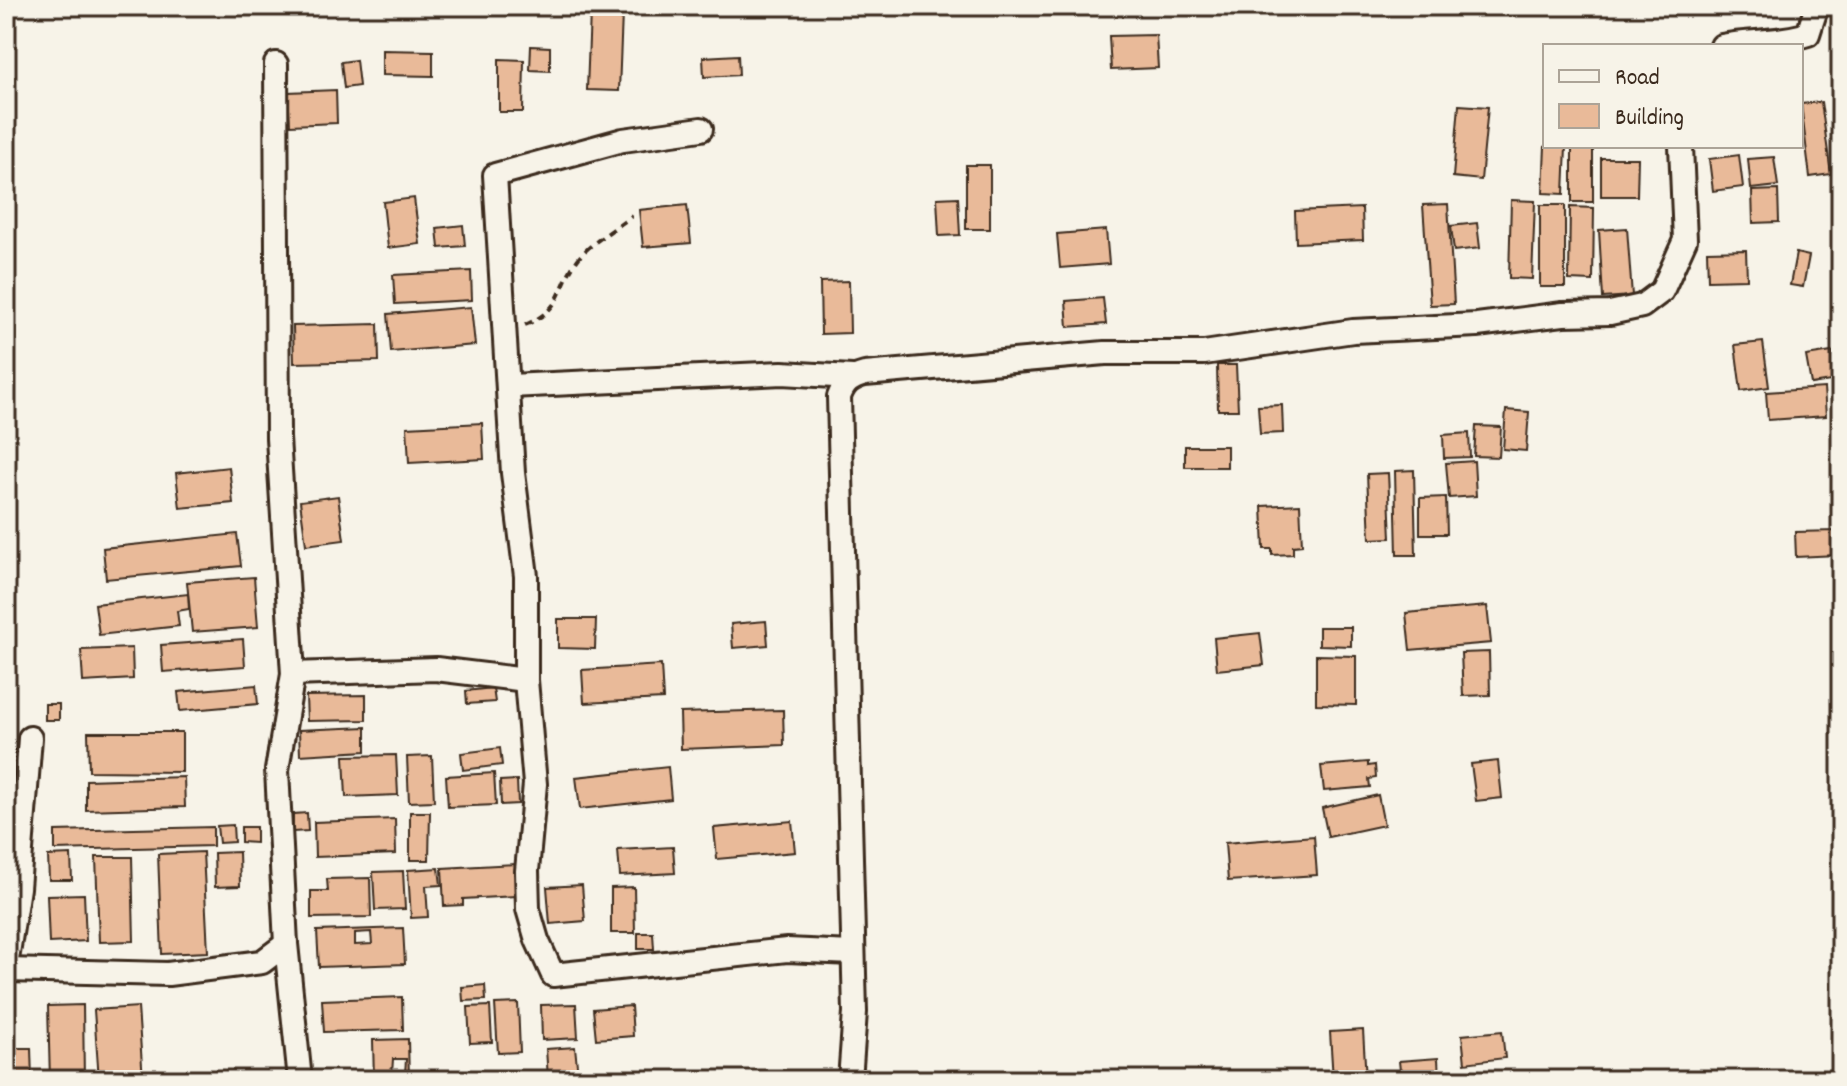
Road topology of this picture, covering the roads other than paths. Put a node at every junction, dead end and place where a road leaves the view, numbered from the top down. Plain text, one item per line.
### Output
1 (1817, 6) edge
2 (1732, 44) edge
3 (276, 64) dead end
4 (701, 129) dead end
5 (1681, 148) edge
6 (852, 377) junction
7 (510, 386) junction
8 (293, 674) junction
9 (526, 680) junction
10 (30, 738) dead end
11 (12, 884) edge
12 (286, 944) junction
13 (852, 953) junction
14 (262, 962) junction
15 (6, 968) edge
16 (290, 985) junction
17 (300, 1080) edge
18 (850, 1080) edge

1 - 2 street
3 - 8 street
4 - 7 street
5 - 6 street
6 - 7 street
6 - 13 street
7 - 9 street
8 - 9 street
8 - 12 street
9 - 13 street
10 - 11 street
11 - 15 street
12 - 14 street
12 - 16 street
13 - 18 street
14 - 15 street
14 - 16 street
16 - 17 street

